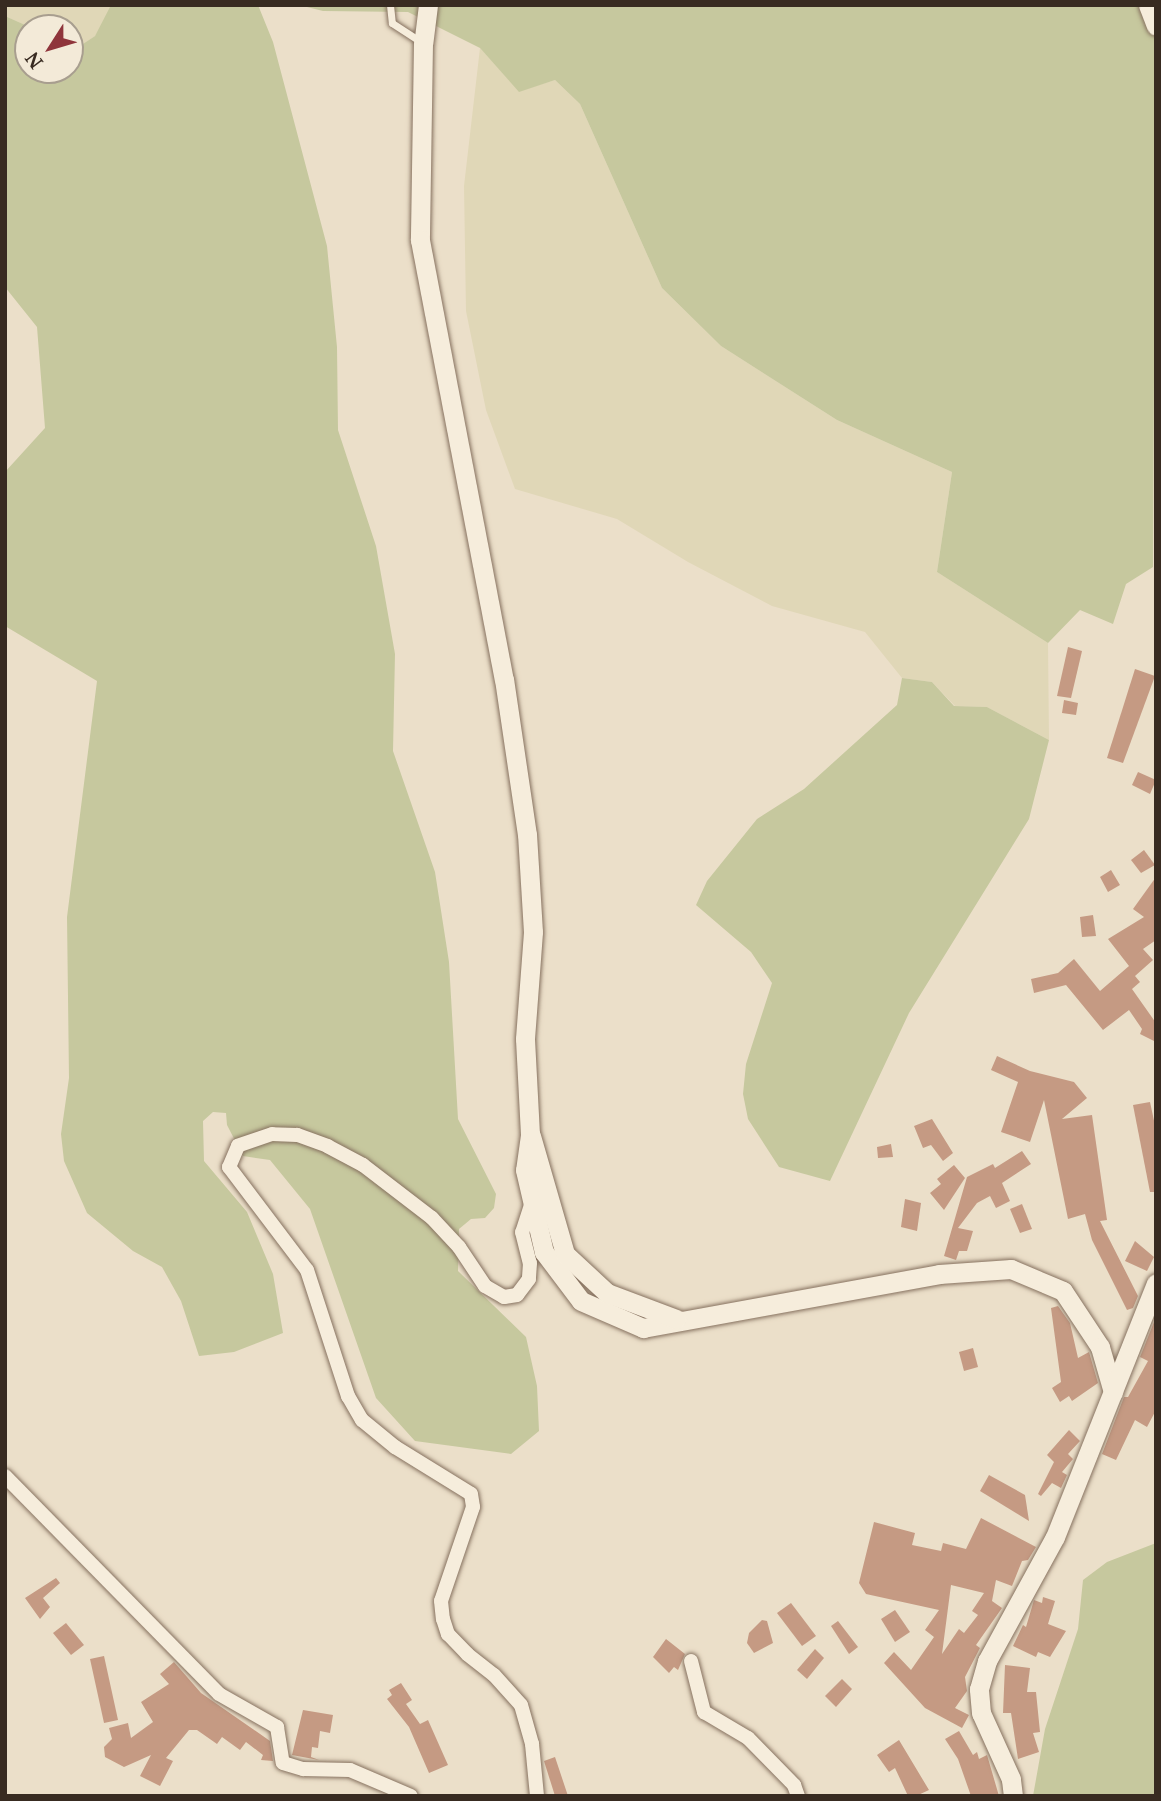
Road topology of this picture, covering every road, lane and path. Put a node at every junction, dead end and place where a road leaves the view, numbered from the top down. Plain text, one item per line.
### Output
1 (390, 5) edge
2 (428, 5) edge
3 (1148, 5) edge
4 (1156, 26) edge
5 (423, 43) junction
6 (530, 1135) junction
7 (532, 1202) junction
8 (1156, 1283) edge
9 (676, 1320) junction
10 (1113, 1392) junction
11 (5, 1476) edge
12 (691, 1661) dead end
13 (411, 1796) edge
14 (537, 1796) edge
15 (798, 1796) edge
16 (1013, 1796) edge

1 - 5 lane
2 - 5 main road
3 - 4 main road
5 - 6 main road
6 - 7 main road
6 - 9 main road
7 - 9 main road
7 - 14 street
8 - 10 main road
9 - 10 main road
10 - 16 main road
11 - 13 street
12 - 15 street

